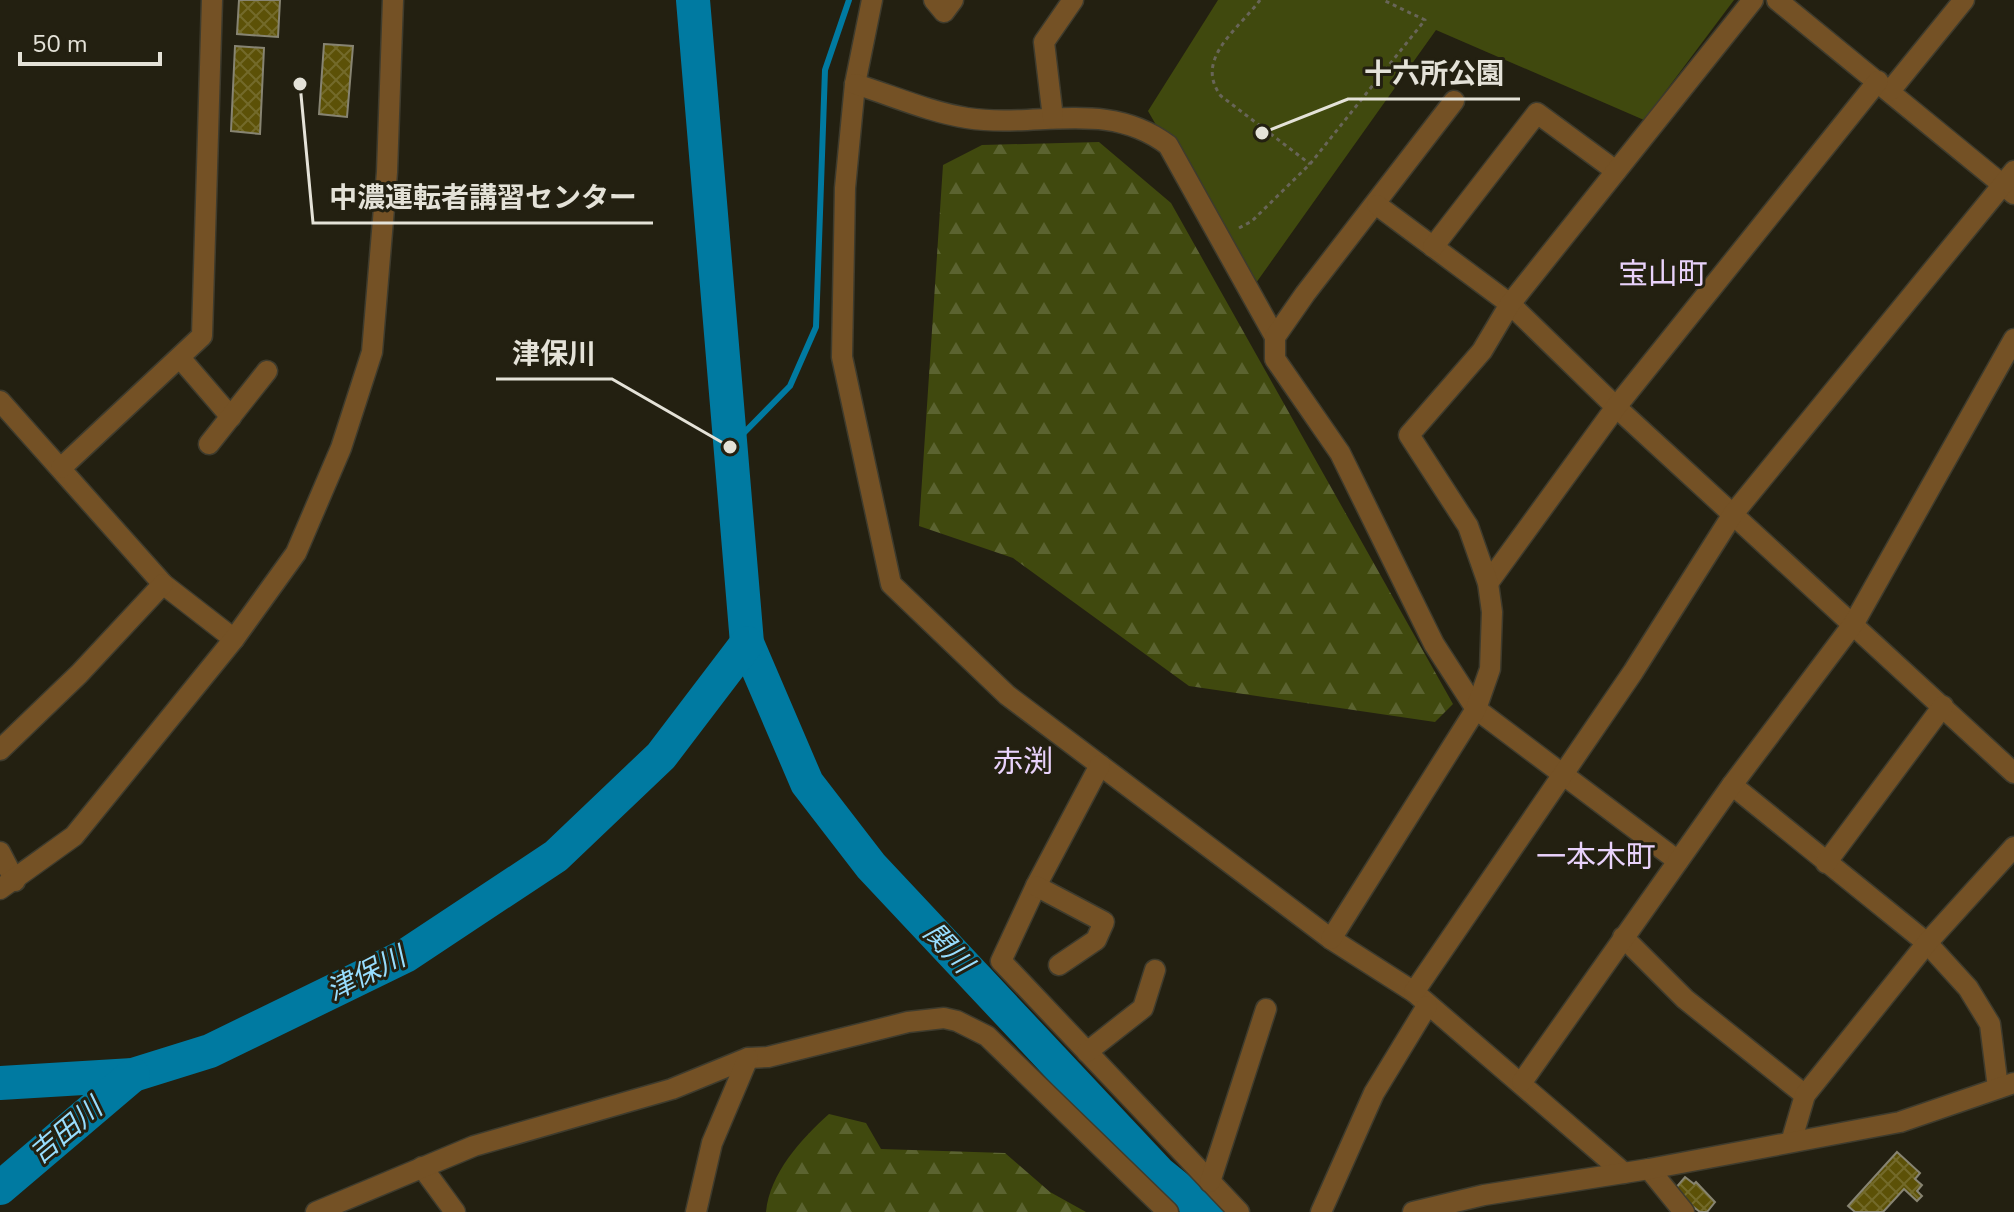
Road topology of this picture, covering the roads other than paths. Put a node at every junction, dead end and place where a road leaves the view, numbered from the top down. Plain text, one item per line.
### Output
1 (212, 0) edge
2 (393, 0) edge
3 (872, 0) edge
4 (934, 0) edge
5 (953, 0) edge
6 (1073, 0) edge
7 (1753, 0) edge
8 (1777, 0) edge
9 (1964, 0) edge
10 (855, 84) junction
11 (1884, 86) junction
12 (1454, 101) dead end
13 (1053, 118) junction
14 (1616, 171) junction
15 (2010, 183) edge
16 (1377, 205) junction
17 (1433, 247) junction
18 (1510, 304) junction
19 (1275, 337) junction
20 (2014, 339) edge
21 (181, 359) junction
22 (267, 371) dead end
23 (0, 401) edge
24 (1616, 407) junction
25 (231, 417) junction
26 (8, 425) edge
27 (209, 444) dead end
28 (61, 468) junction
29 (1733, 514) junction
30 (1488, 583) junction
31 (163, 584) junction
32 (1854, 623) junction
33 (234, 639) junction
34 (1943, 706) junction
35 (1476, 709) junction
36 (0, 750) edge
37 (1100, 765) junction
38 (2014, 773) edge
39 (1560, 775) junction
40 (1732, 785) junction
41 (2014, 847) edge
42 (0, 852) edge
43 (1678, 861) junction
44 (1826, 863) junction
45 (7, 885) edge
46 (1036, 886) junction
47 (1623, 937) junction
48 (1331, 939) junction
49 (1927, 943) junction
50 (1059, 965) dead end
51 (1155, 970) dead end
52 (1421, 999) junction
53 (1266, 1009) dead end
54 (1087, 1052) junction
55 (748, 1058) junction
56 (1522, 1082) junction
57 (2006, 1085) edge
58 (1805, 1095) junction
59 (1792, 1139) junction
60 (422, 1167) junction
61 (1649, 1169) junction
62 (1624, 1173) junction
63 (1210, 1182) junction
64 (316, 1212) edge
65 (455, 1212) edge
66 (696, 1212) edge
67 (1168, 1212) edge
68 (1239, 1212) edge
69 (1321, 1212) edge
70 (1413, 1212) edge
71 (1684, 1212) edge

1 - 21 street
2 - 33 street
3 - 10 street
4 - 5 street
6 - 13 street
7 - 14 street
8 - 11 street
9 - 11 street
10 - 13 street
10 - 37 street
11 - 15 street
11 - 24 street
12 - 16 street
13 - 19 street
14 - 17 street
14 - 18 street
15 - 29 street
16 - 17 street
16 - 19 street
17 - 18 street
18 - 24 street
18 - 30 street
19 - 35 street
20 - 32 street
21 - 25 street
21 - 28 street
22 - 25 street
23 - 26 street
24 - 29 street
24 - 30 street
25 - 27 street
26 - 28 street
28 - 31 street
29 - 32 street
29 - 39 street
30 - 35 street
31 - 33 street
31 - 36 street
32 - 34 street
32 - 40 street
33 - 45 street
34 - 38 street
34 - 44 street
35 - 39 street
35 - 48 street
37 - 46 street
37 - 48 street
39 - 43 street
39 - 52 street
40 - 43 street
40 - 44 street
41 - 49 street
42 - 45 street
43 - 47 street
44 - 49 street
46 - 50 street
46 - 54 street
47 - 56 street
47 - 58 street
48 - 52 street
49 - 57 street
49 - 58 street
51 - 54 street
52 - 56 street
52 - 69 street
53 - 63 street
54 - 63 street
55 - 60 street
55 - 66 street
55 - 67 street
56 - 62 street
57 - 59 street
58 - 59 street
59 - 61 street
60 - 64 street
60 - 65 street
61 - 62 street
61 - 71 street
62 - 70 street
63 - 68 street

